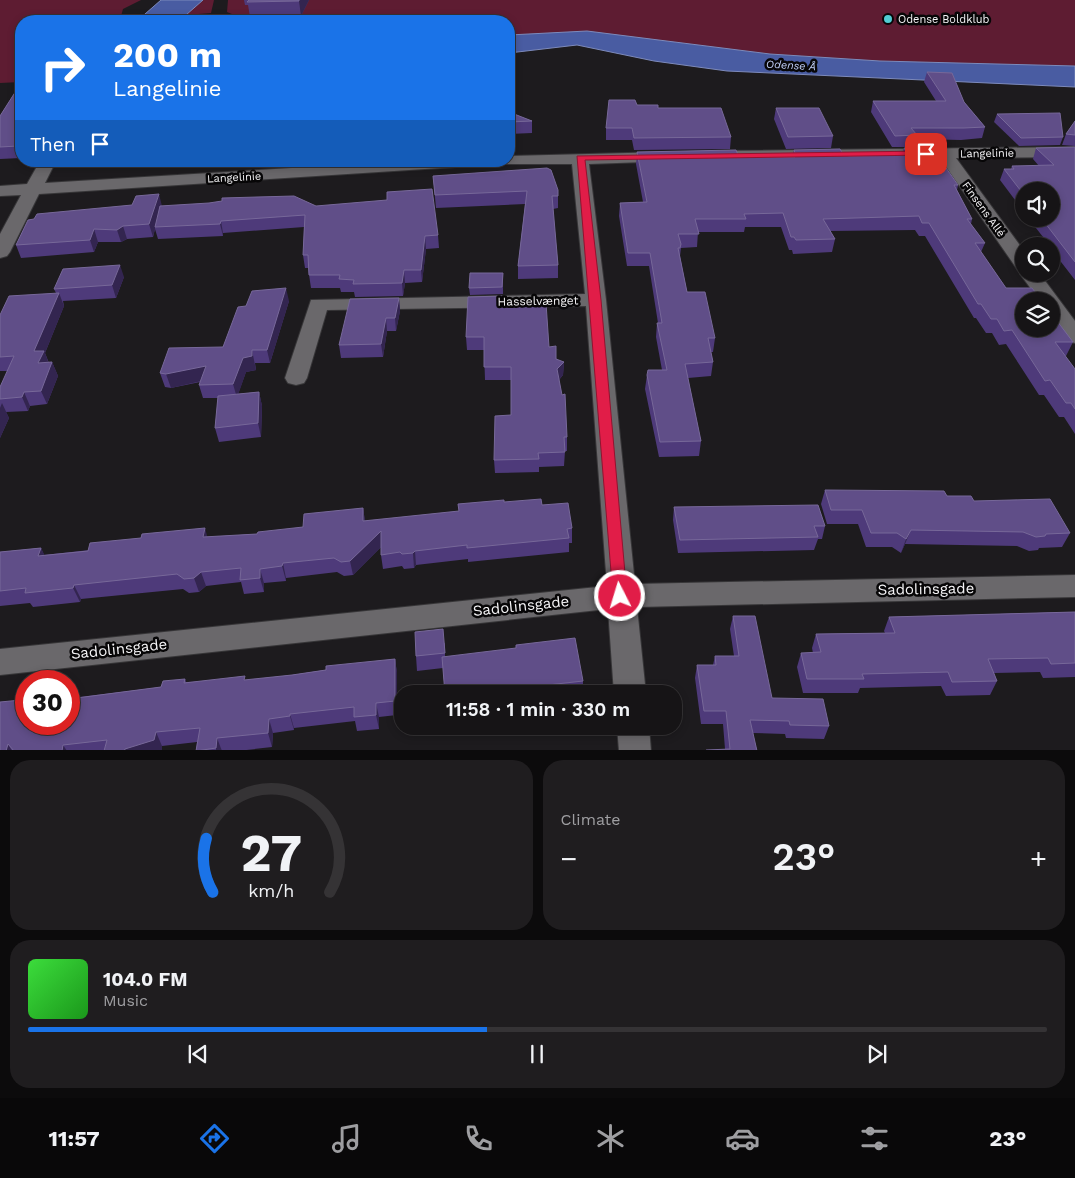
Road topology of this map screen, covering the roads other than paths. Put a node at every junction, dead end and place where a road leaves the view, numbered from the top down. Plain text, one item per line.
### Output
1 (1075, 152) edge
2 (944, 153) junction
3 (580, 158) junction
4 (515, 161) edge
5 (45, 167) edge
6 (395, 167) edge
7 (34, 188) junction
8 (0, 191) edge
9 (0, 252) edge
10 (1015, 252) edge
11 (596, 300) junction
12 (1060, 315) edge
13 (1075, 336) edge
14 (296, 378) dead end
15 (1075, 586) edge
16 (620, 596) junction
17 (0, 662) edge
18 (629, 685) edge
19 (634, 735) edge
20 (635, 750) edge

1 - 2 street, Langelinie
2 - 3 street, Langelinie
2 - 10 street, Finsens Allé
3 - 4 street, Langelinie
3 - 11 street
5 - 7 street
6 - 7 street, Langelinie
7 - 8 street, Langelinie
7 - 9 street
11 - 14 street, Hasselvænget
11 - 16 street
12 - 13 street
15 - 16 street, Sadolinsgade
16 - 17 street, Sadolinsgade
16 - 18 street
19 - 20 street

